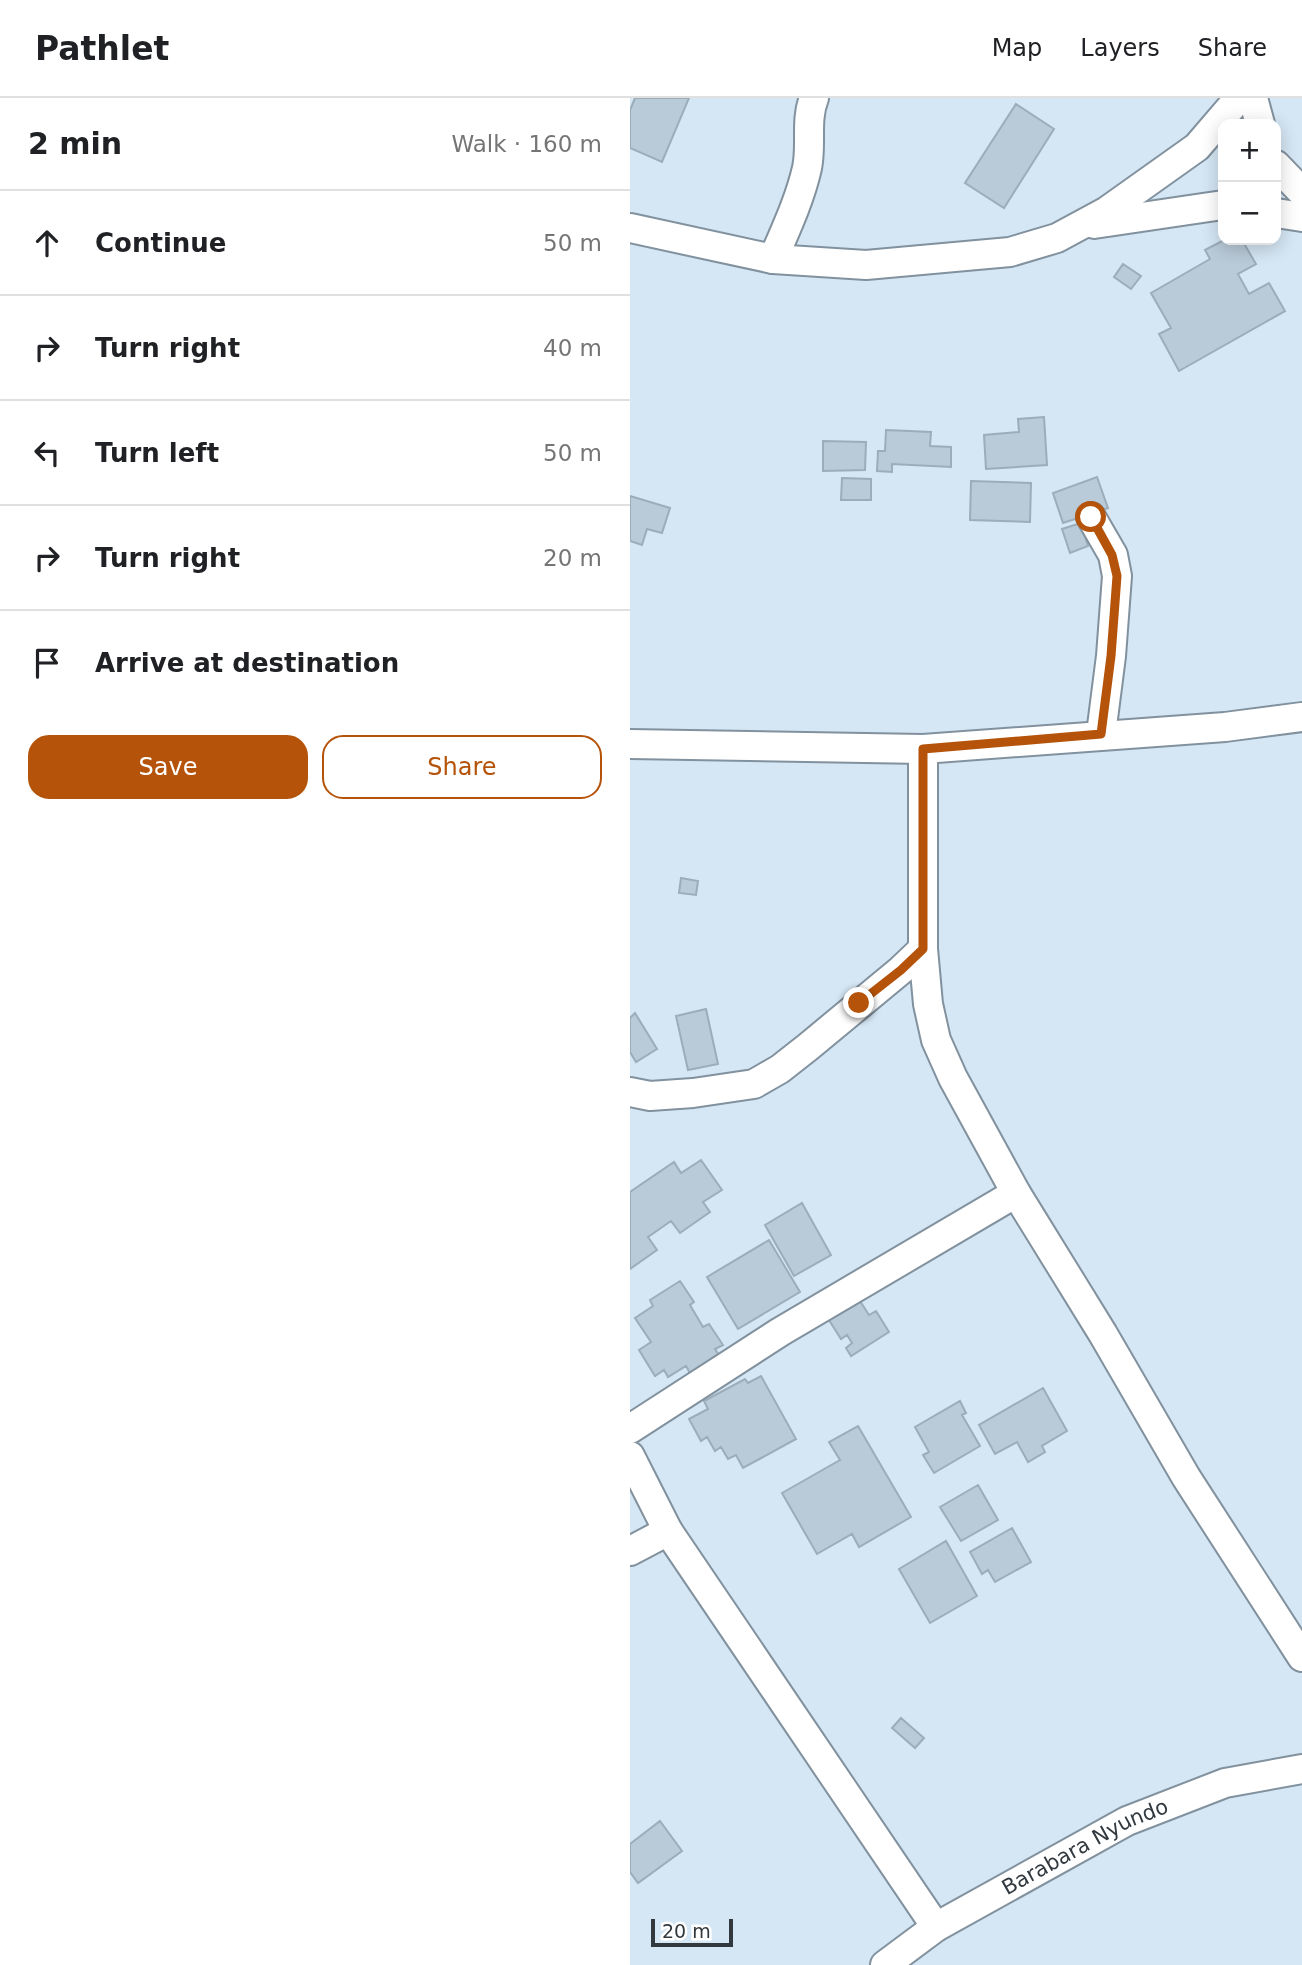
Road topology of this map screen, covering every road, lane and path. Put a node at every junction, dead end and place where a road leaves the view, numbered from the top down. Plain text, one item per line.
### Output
1 (814, 98) edge
2 (1239, 98) edge
3 (1253, 98) edge
4 (1259, 119) edge
5 (1210, 148) edge
6 (1281, 170) edge
7 (1302, 192) edge
8 (1218, 206) edge
9 (1281, 214) edge
10 (1302, 217) edge
11 (1079, 226) junction
12 (630, 228) edge
13 (773, 259) junction
14 (1091, 517) dead end
15 (1302, 717) edge
16 (1101, 734) junction
17 (630, 744) edge
18 (923, 749) junction
19 (923, 949) junction
20 (630, 1093) edge
21 (1016, 1193) junction
22 (630, 1429) edge
23 (630, 1456) edge
24 (668, 1531) junction
25 (630, 1551) edge
26 (1302, 1657) edge
27 (1302, 1769) edge
28 (936, 1927) junction
29 (885, 1965) edge

1 - 13 street
2 - 5 street
3 - 4 street
5 - 11 street
6 - 7 street
8 - 11 street
9 - 10 street
11 - 13 street
12 - 13 street
14 - 16 street
15 - 16 street
16 - 18 street
17 - 18 street
18 - 19 street
19 - 20 street
19 - 21 street
21 - 22 street
21 - 26 street
23 - 24 street
24 - 25 street
24 - 28 street
27 - 28 street, Barabara Nyundo
28 - 29 street, Barabara Nyundo

